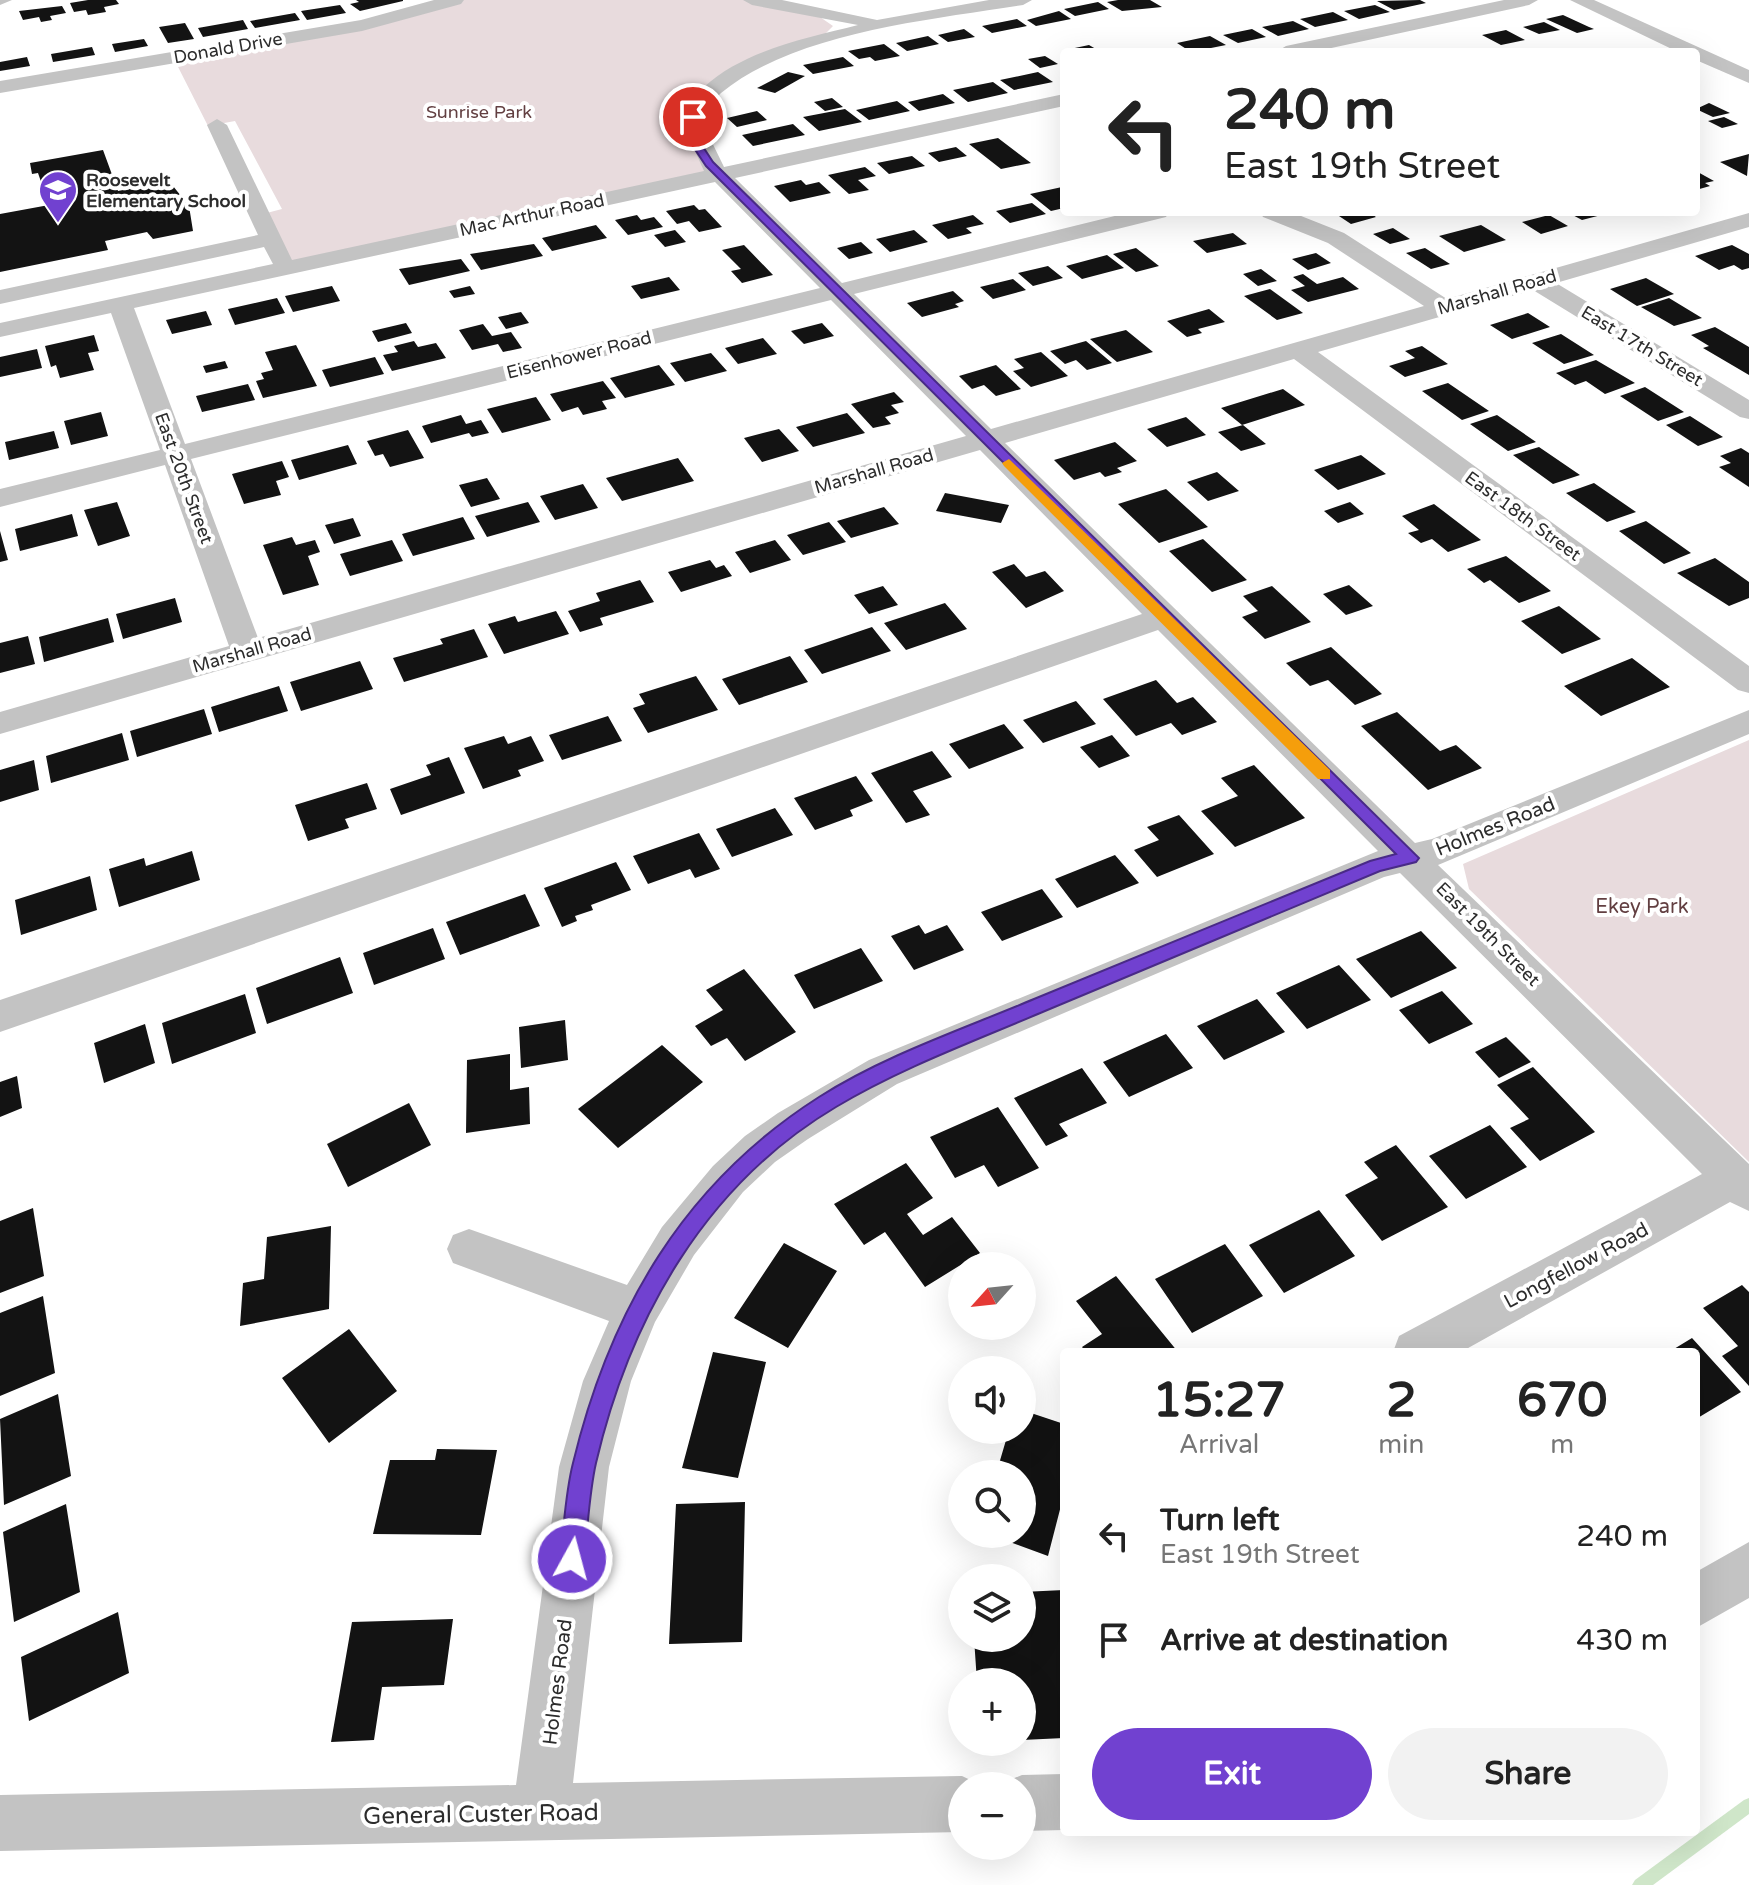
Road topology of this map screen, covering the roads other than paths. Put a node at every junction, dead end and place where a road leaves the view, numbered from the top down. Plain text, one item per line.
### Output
1 (455, 0) edge
2 (752, 0) edge
3 (1023, 0) edge
4 (1529, 0) edge
5 (1579, 0) edge
6 (891, 25) junction
7 (1305, 48) edge
8 (1686, 48) edge
9 (1700, 54) edge
10 (1743, 74) edge
11 (1708, 79) dead end
12 (0, 87) edge
13 (1060, 101) edge
14 (217, 125) dead end
15 (720, 175) junction
16 (1142, 216) edge
17 (1281, 216) edge
18 (1749, 220) edge
19 (271, 239) junction
20 (285, 267) junction
21 (1536, 281) junction
22 (837, 291) junction
23 (0, 297) edge
24 (120, 303) junction
25 (1444, 308) junction
26 (0, 330) edge
27 (1298, 350) junction
28 (1749, 411) edge
29 (986, 439) junction
30 (176, 455) junction
31 (0, 498) edge
32 (1164, 617) junction
33 (247, 652) junction
34 (1749, 682) edge
35 (1749, 721) edge
36 (0, 723) edge
37 (1410, 858) junction
38 (0, 1016) edge
39 (1742, 1185) edge
40 (469, 1249) dead end
41 (637, 1310) junction
42 (1424, 1348) edge
43 (1749, 1568) edge
44 (1700, 1599) edge
45 (1060, 1802) edge
46 (1036, 1803) edge
47 (948, 1804) edge
48 (541, 1812) junction
49 (0, 1823) edge

1 - 12 street, Donald Drive
2 - 6 street
3 - 6 street
4 - 7 street
5 - 8 street
6 - 15 street, East 19th Street
9 - 10 street
10 - 11 street
13 - 15 street, Mac Arthur Road
14 - 19 street
15 - 20 street, Mac Arthur Road
15 - 22 street, East 19th Street
16 - 22 street, Eisenhower Road
17 - 25 street
18 - 21 street, Marshall Road
19 - 20 street
19 - 23 street
20 - 24 street, Mac Arthur Road
21 - 25 street, Marshall Road
21 - 28 street, East 17th Street
22 - 29 street, East 19th Street
22 - 30 street, Eisenhower Road
24 - 26 street, Mac Arthur Road
24 - 30 street, East 20th Street
25 - 27 street, Marshall Road
27 - 29 street, Marshall Road
27 - 34 street, East 18th Street
29 - 32 street, East 19th Street
29 - 33 street, Marshall Road
30 - 31 street, Eisenhower Road
30 - 33 street, East 20th Street
32 - 37 street, East 19th Street
32 - 38 street
33 - 36 street, Marshall Road
35 - 37 street, Holmes Road
37 - 39 street, East 19th Street
37 - 41 street, Holmes Road
39 - 42 street, Longfellow Road
40 - 41 street
41 - 48 street, Holmes Road
43 - 44 street
45 - 46 street
47 - 48 street, General Custer Road
48 - 49 street, General Custer Road

